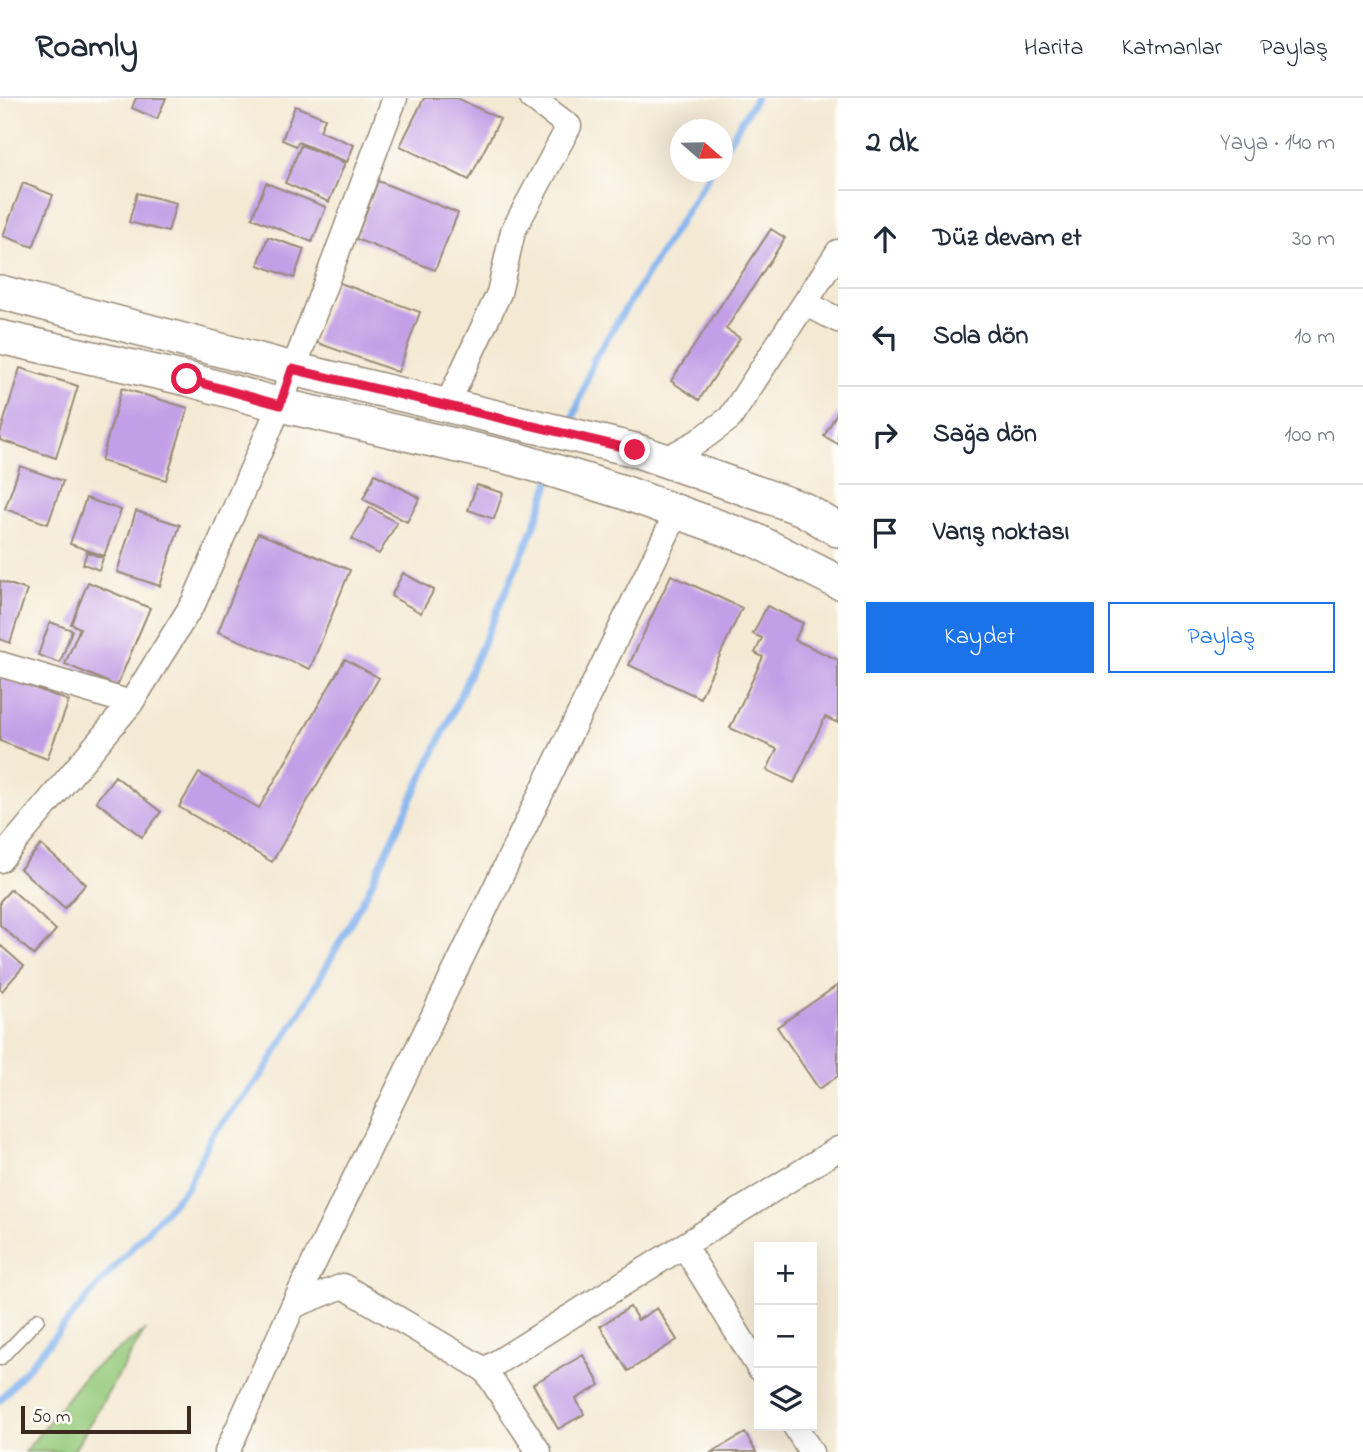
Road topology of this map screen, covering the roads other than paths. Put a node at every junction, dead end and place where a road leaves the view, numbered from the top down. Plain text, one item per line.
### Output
1 (395, 98) edge
2 (533, 98) edge
3 (838, 252) edge
4 (0, 292) edge
5 (804, 303) junction
6 (838, 320) edge
7 (0, 337) edge
8 (292, 369) junction
9 (280, 405) junction
10 (447, 405) junction
11 (649, 455) junction
12 (677, 512) junction
13 (838, 530) edge
14 (838, 582) edge
15 (0, 664) edge
16 (131, 703) junction
17 (0, 860) edge
18 (838, 1149) edge
19 (684, 1245) junction
20 (293, 1306) junction
21 (38, 1319) dead end
22 (0, 1359) edge
23 (754, 1360) edge
24 (485, 1370) junction
25 (798, 1431) edge
26 (227, 1452) edge
27 (539, 1452) edge
28 (811, 1452) edge

1 - 8 street
2 - 10 street
3 - 5 street
4 - 8 main road
5 - 6 street
5 - 11 street
7 - 9 main road
8 - 9 street
8 - 10 main road
9 - 12 main road
9 - 16 street
10 - 11 main road
11 - 13 main road
12 - 14 main road
12 - 20 street
15 - 16 street
16 - 17 street
18 - 19 street
19 - 23 street
19 - 24 street
20 - 24 street
20 - 26 street
21 - 22 lane
24 - 27 street
25 - 28 street

